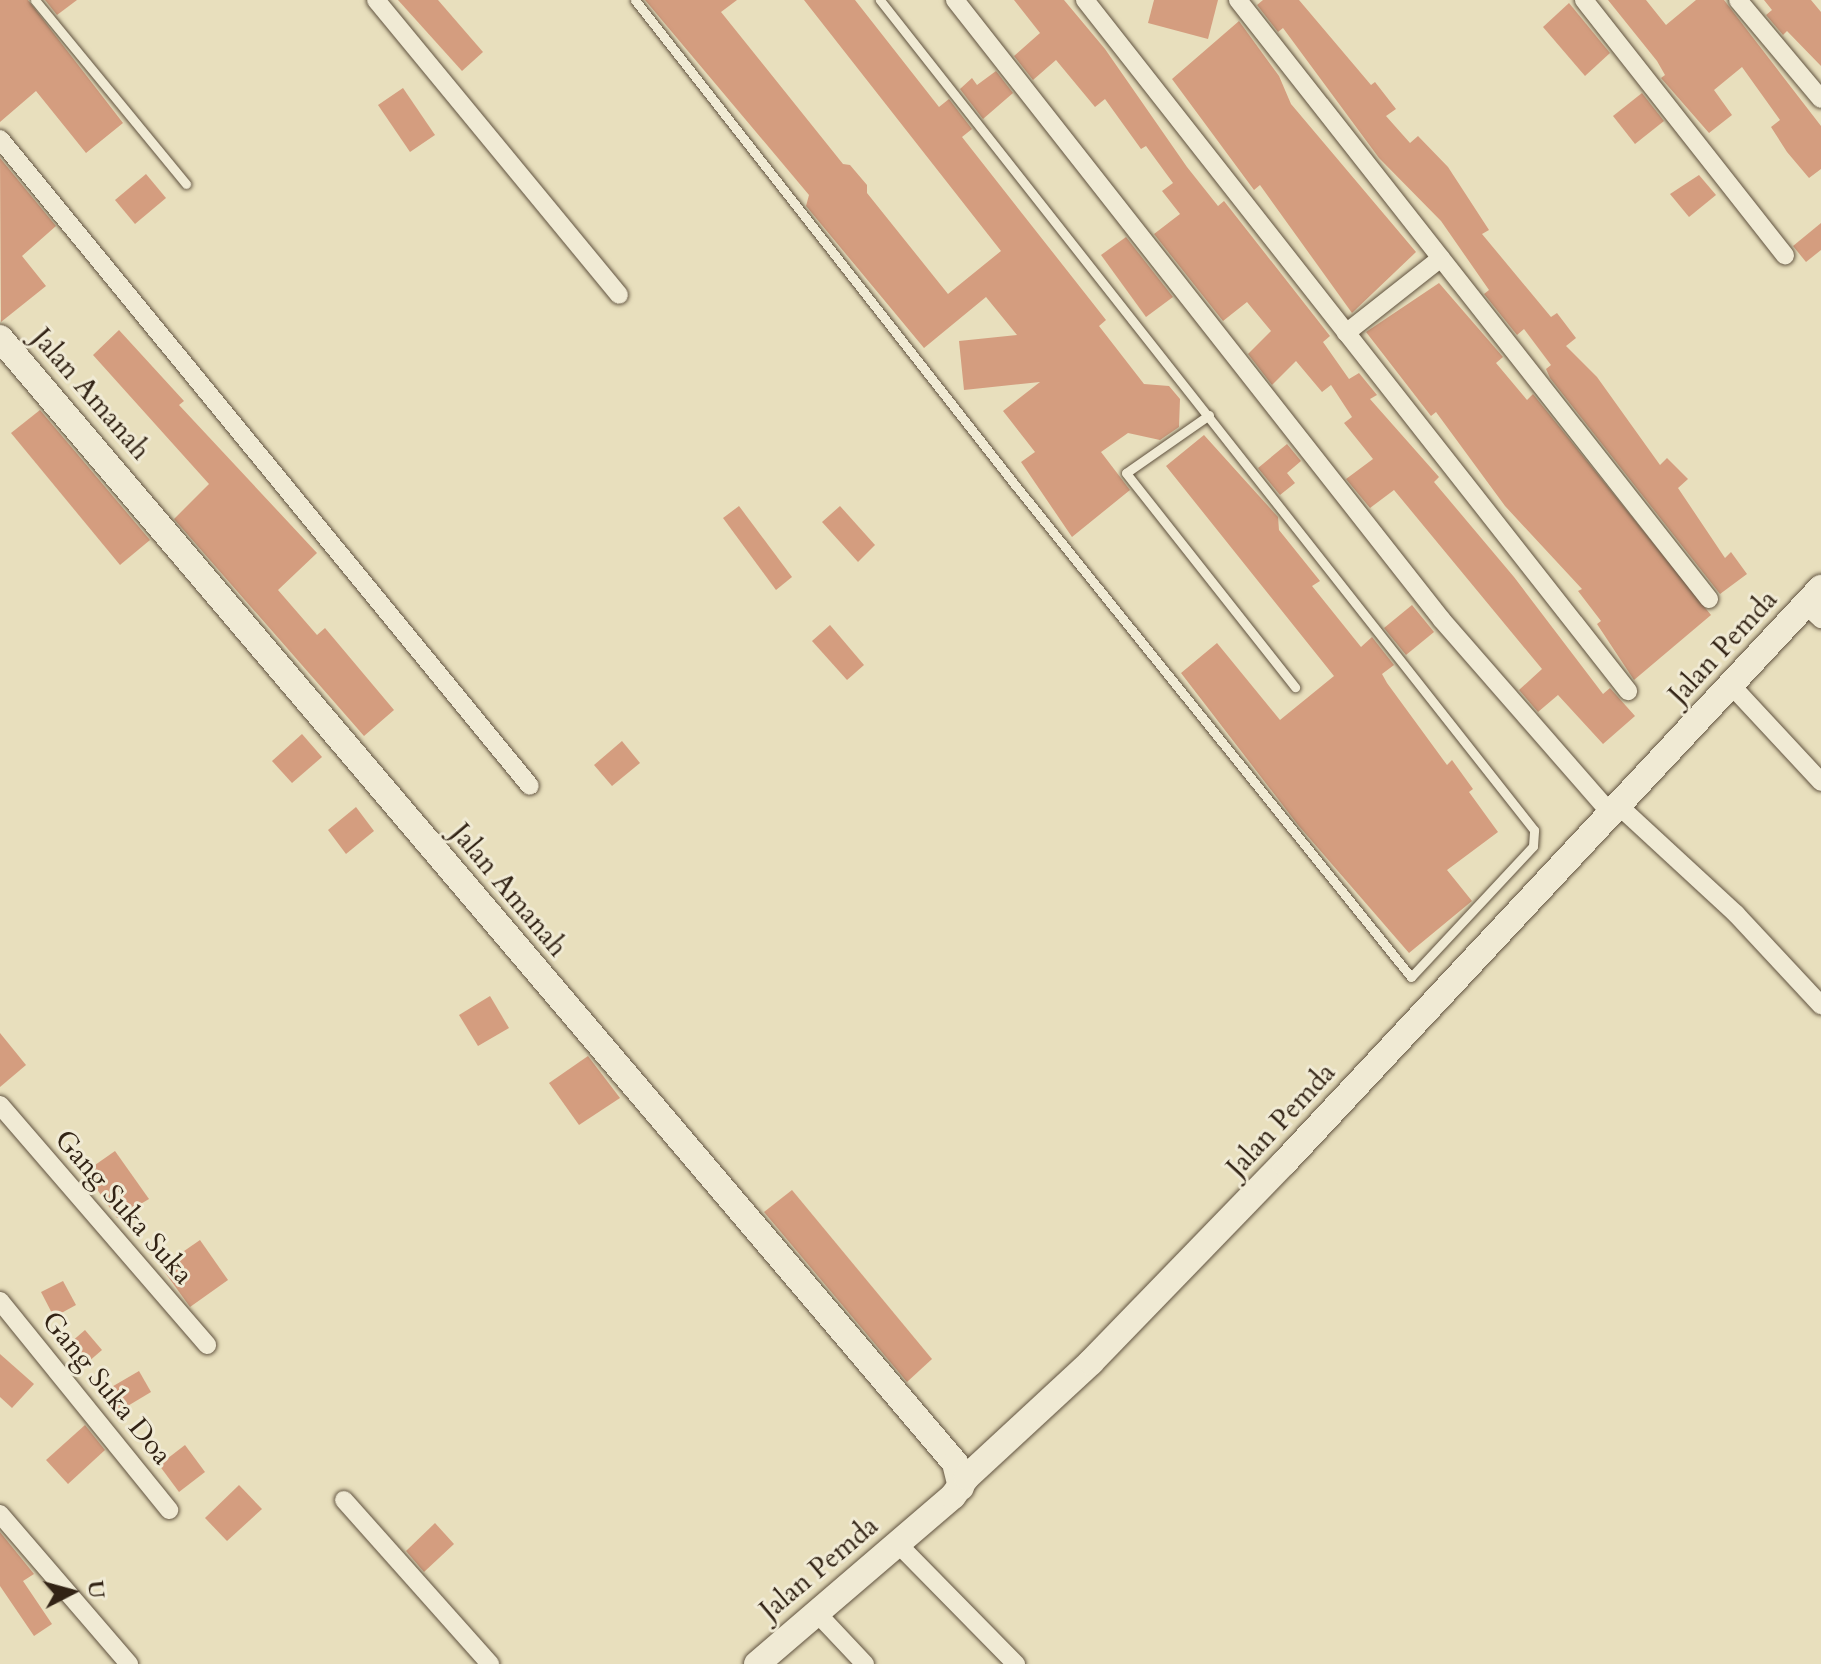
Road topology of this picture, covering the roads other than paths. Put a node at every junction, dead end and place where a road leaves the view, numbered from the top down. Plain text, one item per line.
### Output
1 (35, 0) edge
2 (376, 0) edge
3 (635, 0) edge
4 (880, 0) edge
5 (955, 0) edge
6 (1110, 0) edge
7 (1238, 0) edge
8 (1584, 0) edge
9 (1738, 0) edge
10 (1090, 6) edge
11 (1821, 99) edge
12 (0, 139) edge
13 (186, 184) dead end
14 (1785, 255) dead end
15 (1441, 258) junction
16 (619, 295) dead end
17 (1346, 333) junction
18 (0, 338) edge
19 (1209, 415) junction
20 (1709, 599) dead end
21 (1816, 604) edge
22 (1731, 685) junction
23 (1295, 687) dead end
24 (1628, 691) dead end
25 (1821, 782) edge
26 (530, 786) dead end
27 (1615, 810) junction
28 (1821, 1005) edge
29 (0, 1105) edge
30 (0, 1301) edge
31 (207, 1345) dead end
32 (961, 1487) junction
33 (344, 1500) dead end
34 (169, 1510) dead end
35 (0, 1514) edge
36 (897, 1543) junction
37 (815, 1611) junction
38 (129, 1664) edge
39 (490, 1664) edge
40 (757, 1664) edge
41 (865, 1664) edge
42 (1016, 1664) edge

1 - 13 lane
2 - 16 street
3 - 19 lane
4 - 19 lane
5 - 27 street
6 - 10 street
7 - 15 street
8 - 14 street
9 - 11 street
10 - 17 street
12 - 26 street
15 - 17 street
15 - 20 street
17 - 24 street
18 - 32 street, Jalan Amanah
19 - 23 lane
21 - 22 street, Jalan Pemda
22 - 25 street
22 - 27 street, Jalan Pemda
27 - 28 street
27 - 32 street, Jalan Pemda
29 - 31 street, Gang Suka Suka
30 - 34 street, Gang Suka Doa
32 - 36 street, Jalan Pemda
33 - 39 street
35 - 38 street
36 - 37 street, Jalan Pemda
36 - 42 street
37 - 40 street, Jalan Pemda
37 - 41 street

